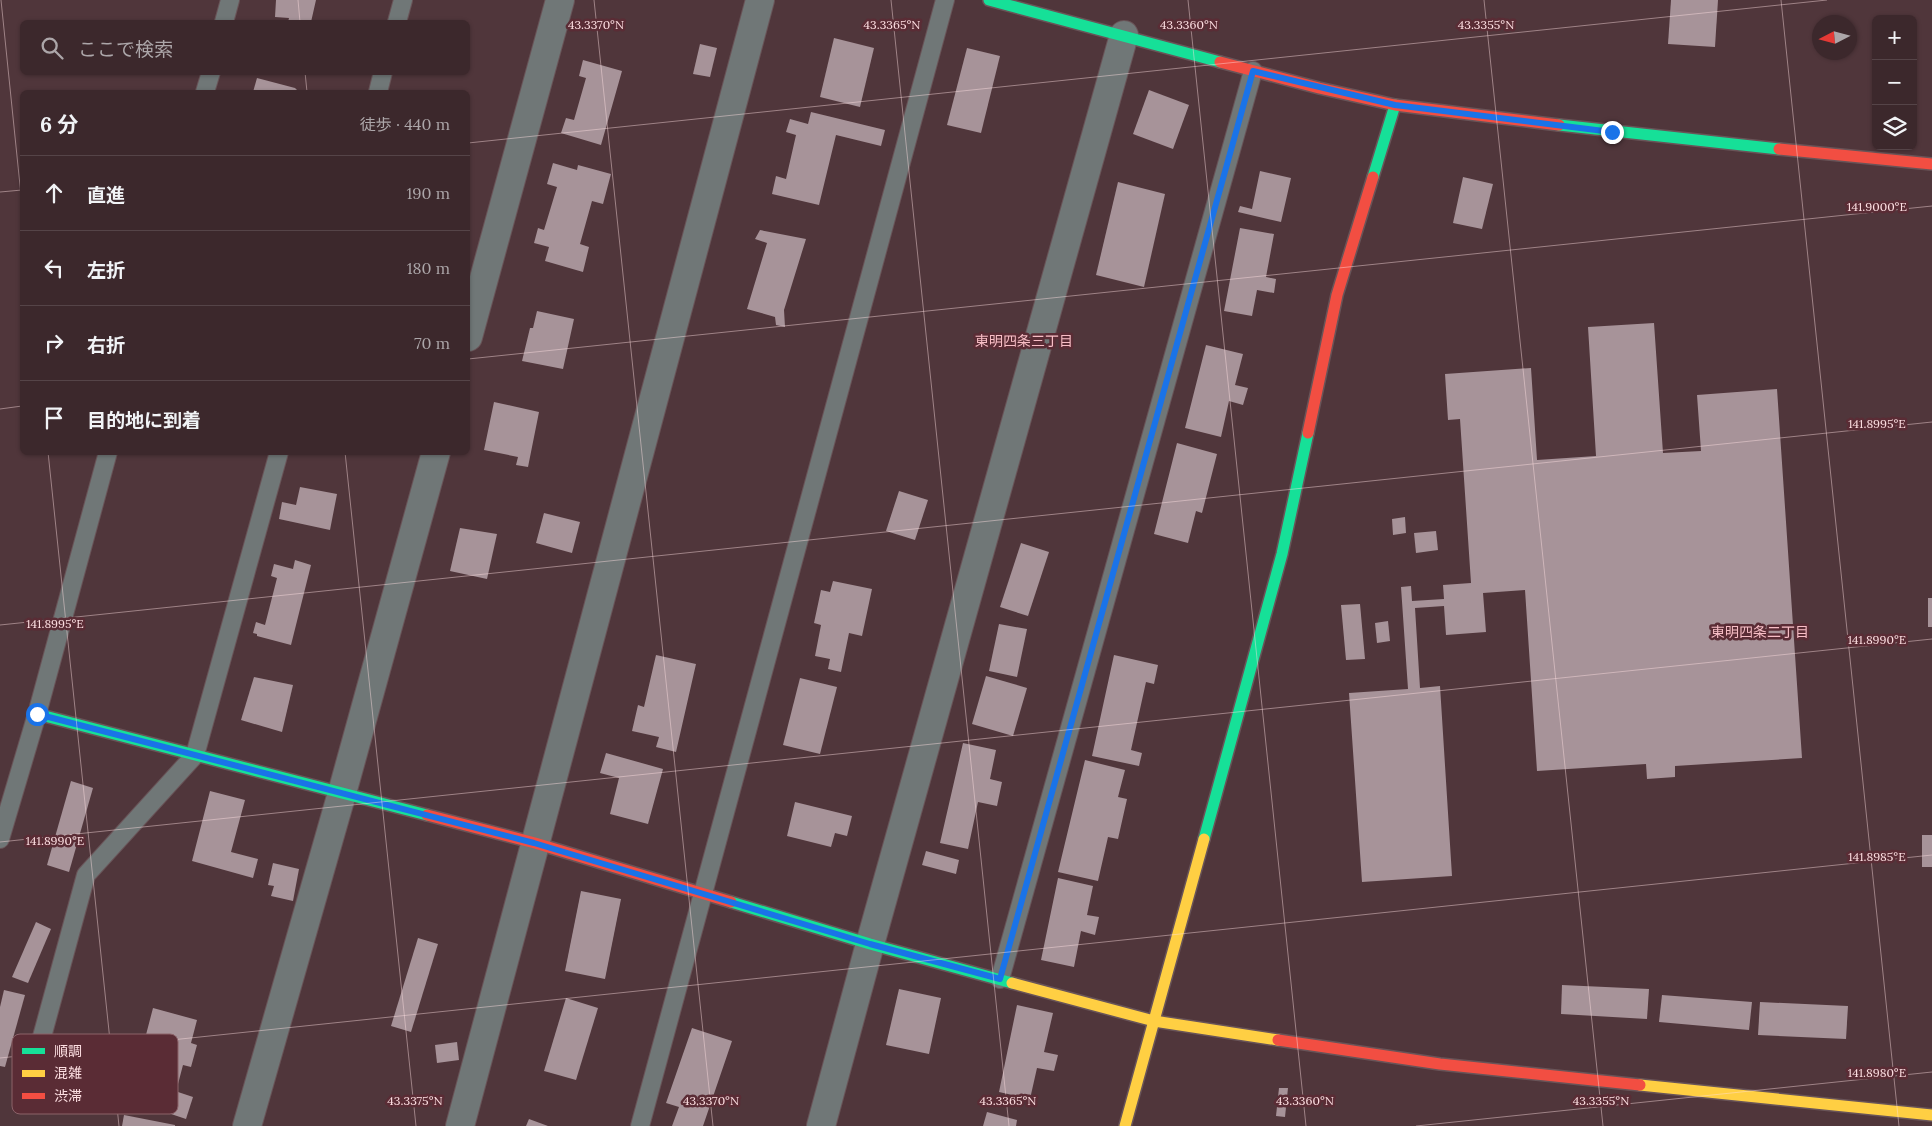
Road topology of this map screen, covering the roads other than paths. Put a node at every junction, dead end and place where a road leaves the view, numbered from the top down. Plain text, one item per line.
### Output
1 (230, 0) edge
2 (403, 0) edge
3 (560, 0) edge
4 (760, 0) edge
5 (945, 0) edge
6 (988, 0) edge
7 (225, 20) edge
8 (398, 20) edge
9 (1124, 35) junction
10 (1253, 71) junction
11 (210, 75) edge
12 (382, 75) edge
13 (206, 90) edge
14 (378, 90) edge
15 (1395, 105) junction
16 (1932, 164) edge
17 (470, 330) edge
18 (107, 455) edge
19 (278, 455) edge
20 (435, 455) edge
21 (37, 714) junction
22 (195, 754) junction
23 (342, 793) junction
24 (0, 839) edge
25 (534, 843) junction
26 (702, 894) junction
27 (870, 944) junction
28 (1000, 979) junction
29 (1154, 1021) junction
30 (43, 1034) edge
31 (1932, 1115) edge
32 (247, 1126) edge
33 (460, 1126) edge
34 (640, 1126) edge
35 (821, 1126) edge
36 (1125, 1126) edge

1 - 7 lane
2 - 8 lane
3 - 17 street
4 - 25 street
5 - 26 lane
6 - 9 street
9 - 10 street
9 - 27 street
10 - 15 street
10 - 28 lane
11 - 13 lane
12 - 14 lane
15 - 16 street
15 - 29 street
18 - 21 lane
19 - 22 lane
20 - 23 street
21 - 22 street
21 - 24 lane
22 - 23 street
22 - 30 lane
23 - 25 street
23 - 32 street
25 - 26 street
25 - 33 street
26 - 27 street
26 - 34 lane
27 - 28 street
27 - 35 street
28 - 29 street
29 - 31 street
29 - 36 street

